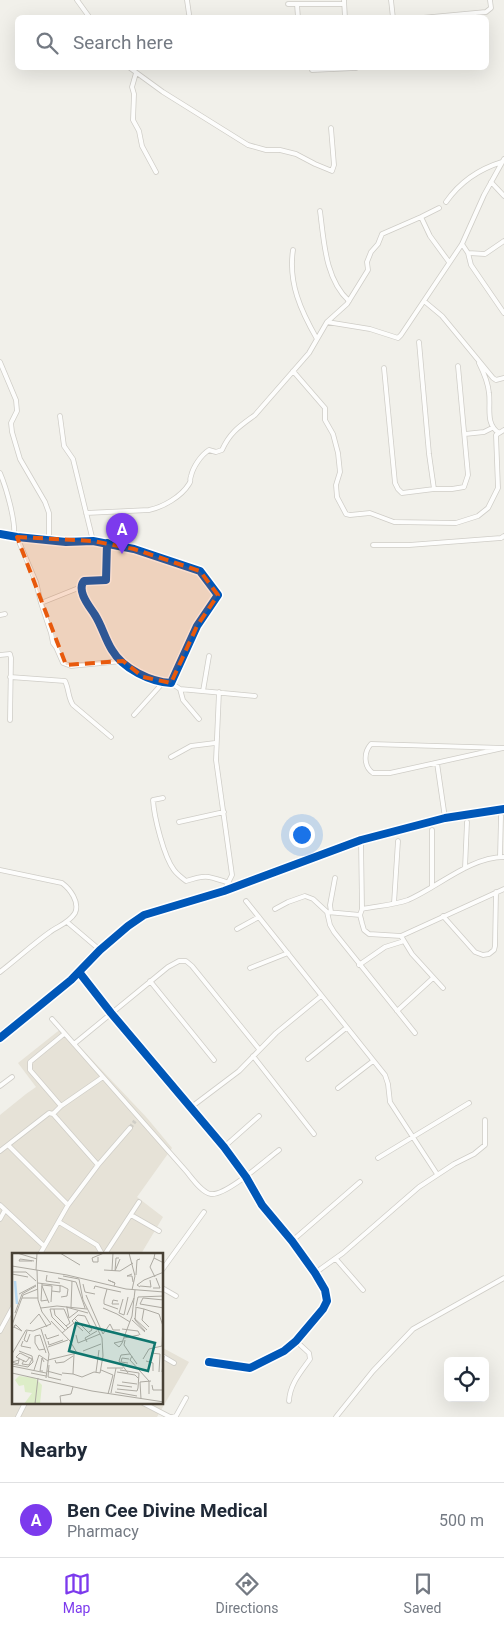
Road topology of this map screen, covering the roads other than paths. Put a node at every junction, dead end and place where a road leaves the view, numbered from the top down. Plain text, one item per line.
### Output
1 (77, 0) edge
2 (187, 0) edge
3 (392, 0) edge
4 (490, 0) edge
5 (344, 2) edge
6 (288, 4) dead end
7 (298, 4) junction
8 (190, 14) dead end
9 (88, 15) edge
10 (298, 15) edge
11 (346, 15) edge
12 (393, 15) edge
13 (454, 15) edge
14 (132, 70) edge
15 (136, 73) junction
16 (332, 128) dead end
17 (503, 161) edge
18 (156, 172) dead end
19 (491, 182) junction
20 (504, 196) edge
21 (446, 202) dead end
22 (439, 208) dead end
23 (320, 211) dead end
24 (422, 217) junction
25 (504, 241) edge
26 (462, 244) junction
27 (293, 250) dead end
28 (468, 253) junction
29 (449, 262) junction
30 (349, 301) junction
31 (424, 301) junction
32 (504, 313) edge
33 (327, 322) junction
34 (317, 339) junction
35 (419, 342) dead end
36 (475, 355) junction
37 (0, 362) edge
38 (458, 366) dead end
39 (384, 368) dead end
40 (293, 371) junction
41 (504, 378) edge
42 (60, 416) dead end
43 (492, 428) junction
44 (504, 430) edge
45 (499, 433) junction
46 (465, 434) junction
47 (0, 473) edge
48 (434, 489) junction
49 (86, 513) junction
50 (0, 534) edge
51 (504, 536) edge
52 (15, 537) junction
53 (49, 540) junction
54 (93, 541) junction
55 (107, 543) junction
56 (373, 545) dead end
57 (81, 588) junction
58 (41, 603) junction
59 (0, 655) edge
60 (209, 656) dead end
61 (123, 661) junction
62 (10, 677) junction
63 (162, 682) junction
64 (171, 682) junction
65 (180, 689) junction
66 (203, 691) junction
67 (219, 692) junction
68 (254, 696) dead end
69 (134, 715) dead end
70 (199, 718) dead end
71 (10, 720) dead end
72 (111, 737) dead end
73 (215, 743) junction
74 (503, 748) edge
75 (172, 756) dead end
76 (437, 763) junction
77 (162, 798) dead end
78 (504, 809) edge
79 (224, 812) junction
80 (501, 816) dead end
81 (445, 818) junction
82 (179, 822) dead end
83 (468, 822) dead end
84 (432, 830) dead end
85 (360, 840) junction
86 (398, 841) dead end
87 (502, 857) edge
88 (465, 868) junction
89 (0, 870) edge
90 (335, 878) dead end
91 (229, 883) junction
92 (432, 887) junction
93 (504, 889) edge
94 (224, 891) junction
95 (496, 892) junction
96 (246, 901) dead end
97 (394, 903) junction
98 (275, 909) dead end
99 (362, 909) junction
100 (329, 912) junction
101 (360, 915) junction
102 (443, 916) junction
103 (259, 917) junction
104 (67, 922) junction
105 (237, 929) dead end
106 (401, 936) junction
107 (404, 941) junction
108 (100, 950) junction
109 (288, 953) junction
110 (359, 964) junction
111 (250, 968) dead end
112 (0, 972) edge
113 (80, 972) junction
114 (433, 978) junction
115 (150, 981) junction
116 (443, 988) dead end
117 (321, 996) junction
118 (397, 1011) junction
119 (111, 1013) junction
120 (52, 1019) dead end
121 (346, 1028) junction
122 (64, 1034) junction
123 (415, 1034) dead end
124 (0, 1038) edge
125 (74, 1044) junction
126 (259, 1049) junction
127 (253, 1056) junction
128 (308, 1059) dead end
129 (214, 1060) dead end
130 (373, 1061) junction
131 (12, 1076) dead end
132 (103, 1077) junction
133 (0, 1086) edge
134 (338, 1088) dead end
135 (469, 1103) dead end
136 (61, 1106) junction
137 (190, 1108) junction
138 (53, 1114) junction
139 (260, 1116) dead end
140 (485, 1120) dead end
141 (130, 1128) tunnel mouth
142 (314, 1134) dead end
143 (414, 1136) junction
144 (8, 1145) junction
145 (224, 1147) junction
146 (279, 1150) dead end
147 (0, 1151) edge
148 (378, 1158) dead end
149 (98, 1165) junction
150 (438, 1174) junction
151 (246, 1177) junction
152 (360, 1182) dead end
153 (139, 1202) dead end
154 (0, 1204) edge
155 (68, 1205) junction
156 (5, 1210) junction
157 (204, 1212) dead end
158 (130, 1215) junction
159 (0, 1219) edge
160 (60, 1222) junction
161 (159, 1231) dead end
162 (292, 1240) junction
163 (44, 1246) junction
164 (40, 1253) edge
165 (101, 1253) edge
166 (103, 1253) edge
167 (336, 1259) junction
168 (164, 1267) edge
169 (315, 1273) junction
170 (504, 1278) edge
171 (164, 1289) edge
172 (363, 1290) dead end
173 (176, 1296) dead end
174 (12, 1309) edge
175 (0, 1331) edge
176 (296, 1341) junction
177 (164, 1357) edge
178 (209, 1362) dead end
179 (174, 1363) dead end
180 (186, 1398) dead end
181 (289, 1402) dead end
182 (24, 1404) edge
183 (145, 1404) edge
184 (18, 1417) edge
185 (171, 1417) edge
186 (336, 1417) edge

1 - 9 street
2 - 8 street
3 - 12 street
4 - 13 street
5 - 7 street
5 - 11 street
6 - 7 street
7 - 10 street
14 - 15 street
15 - 16 street
15 - 18 street
17 - 19 street
17 - 21 street
19 - 20 street
19 - 26 street
22 - 24 street
23 - 30 street
24 - 29 street
24 - 30 street
25 - 28 street
26 - 28 street
26 - 29 street
27 - 34 street
28 - 32 street
29 - 31 street
30 - 33 street
31 - 33 street
31 - 36 street
33 - 34 street
34 - 40 street
35 - 48 street
36 - 41 street
36 - 43 street
37 - 53 street
38 - 46 street
39 - 48 street
40 - 45 street
40 - 49 street
42 - 49 street
43 - 45 street
43 - 46 street
44 - 45 street
46 - 48 street
47 - 52 street
49 - 54 street
50 - 52 street
51 - 56 street
52 - 53 street
52 - 58 street
53 - 54 street
54 - 55 street
55 - 57 street
55 - 64 street
57 - 58 street
57 - 61 street
58 - 61 street
59 - 62 street
60 - 66 street
61 - 63 street
62 - 71 street
62 - 72 street
63 - 64 street
63 - 69 street
64 - 65 street
65 - 66 street
65 - 70 street
66 - 67 street
67 - 68 street
67 - 73 street
73 - 75 street
73 - 79 street
74 - 76 street
74 - 76 street
76 - 81 street
77 - 91 street
78 - 81 street
79 - 82 street
79 - 91 street
80 - 87 street
81 - 85 street
83 - 88 street
84 - 92 street
85 - 94 street
85 - 99 street
86 - 97 street
87 - 88 street
88 - 92 street
89 - 104 street
90 - 100 street
91 - 94 street
92 - 97 street
93 - 95 street
94 - 108 street
95 - 102 street
95 - 102 street
96 - 103 street
97 - 99 street
98 - 100 street
99 - 101 street
100 - 101 street
100 - 110 street
101 - 106 street
102 - 106 street
103 - 105 street
103 - 109 street
104 - 108 street
104 - 112 street
106 - 107 street
107 - 110 street
107 - 114 street
108 - 113 street
109 - 111 street
109 - 117 street
110 - 118 street
113 - 119 street
113 - 124 street
114 - 116 street
114 - 118 street
115 - 119 street
115 - 126 street
115 - 129 street
117 - 121 street
117 - 126 street
118 - 123 street
119 - 125 street
119 - 137 street
120 - 122 street
121 - 128 street
121 - 130 street
122 - 125 street
122 - 136 street
125 - 132 street
126 - 127 street
127 - 137 street
127 - 142 street
130 - 134 street
130 - 143 street
131 - 133 street
132 - 136 street
132 - 151 street
135 - 143 street
136 - 138 street
137 - 145 street
138 - 144 street
138 - 149 street
139 - 145 street
140 - 150 street
141 - 149 street
143 - 148 street
143 - 150 street
144 - 147 street
144 - 155 street
145 - 151 street
146 - 151 street
149 - 155 street
150 - 167 street
151 - 162 street
152 - 162 street
153 - 158 street
154 - 156 street
155 - 160 street
156 - 159 street
156 - 163 street
157 - 168 street
158 - 161 street
158 - 166 street
160 - 163 street
160 - 165 street
162 - 169 street
163 - 164 street
167 - 169 street
167 - 172 street
169 - 176 street
170 - 186 street
171 - 173 street
174 - 175 street
176 - 178 street
176 - 181 street
177 - 179 street
180 - 185 street
182 - 184 street
183 - 185 street

